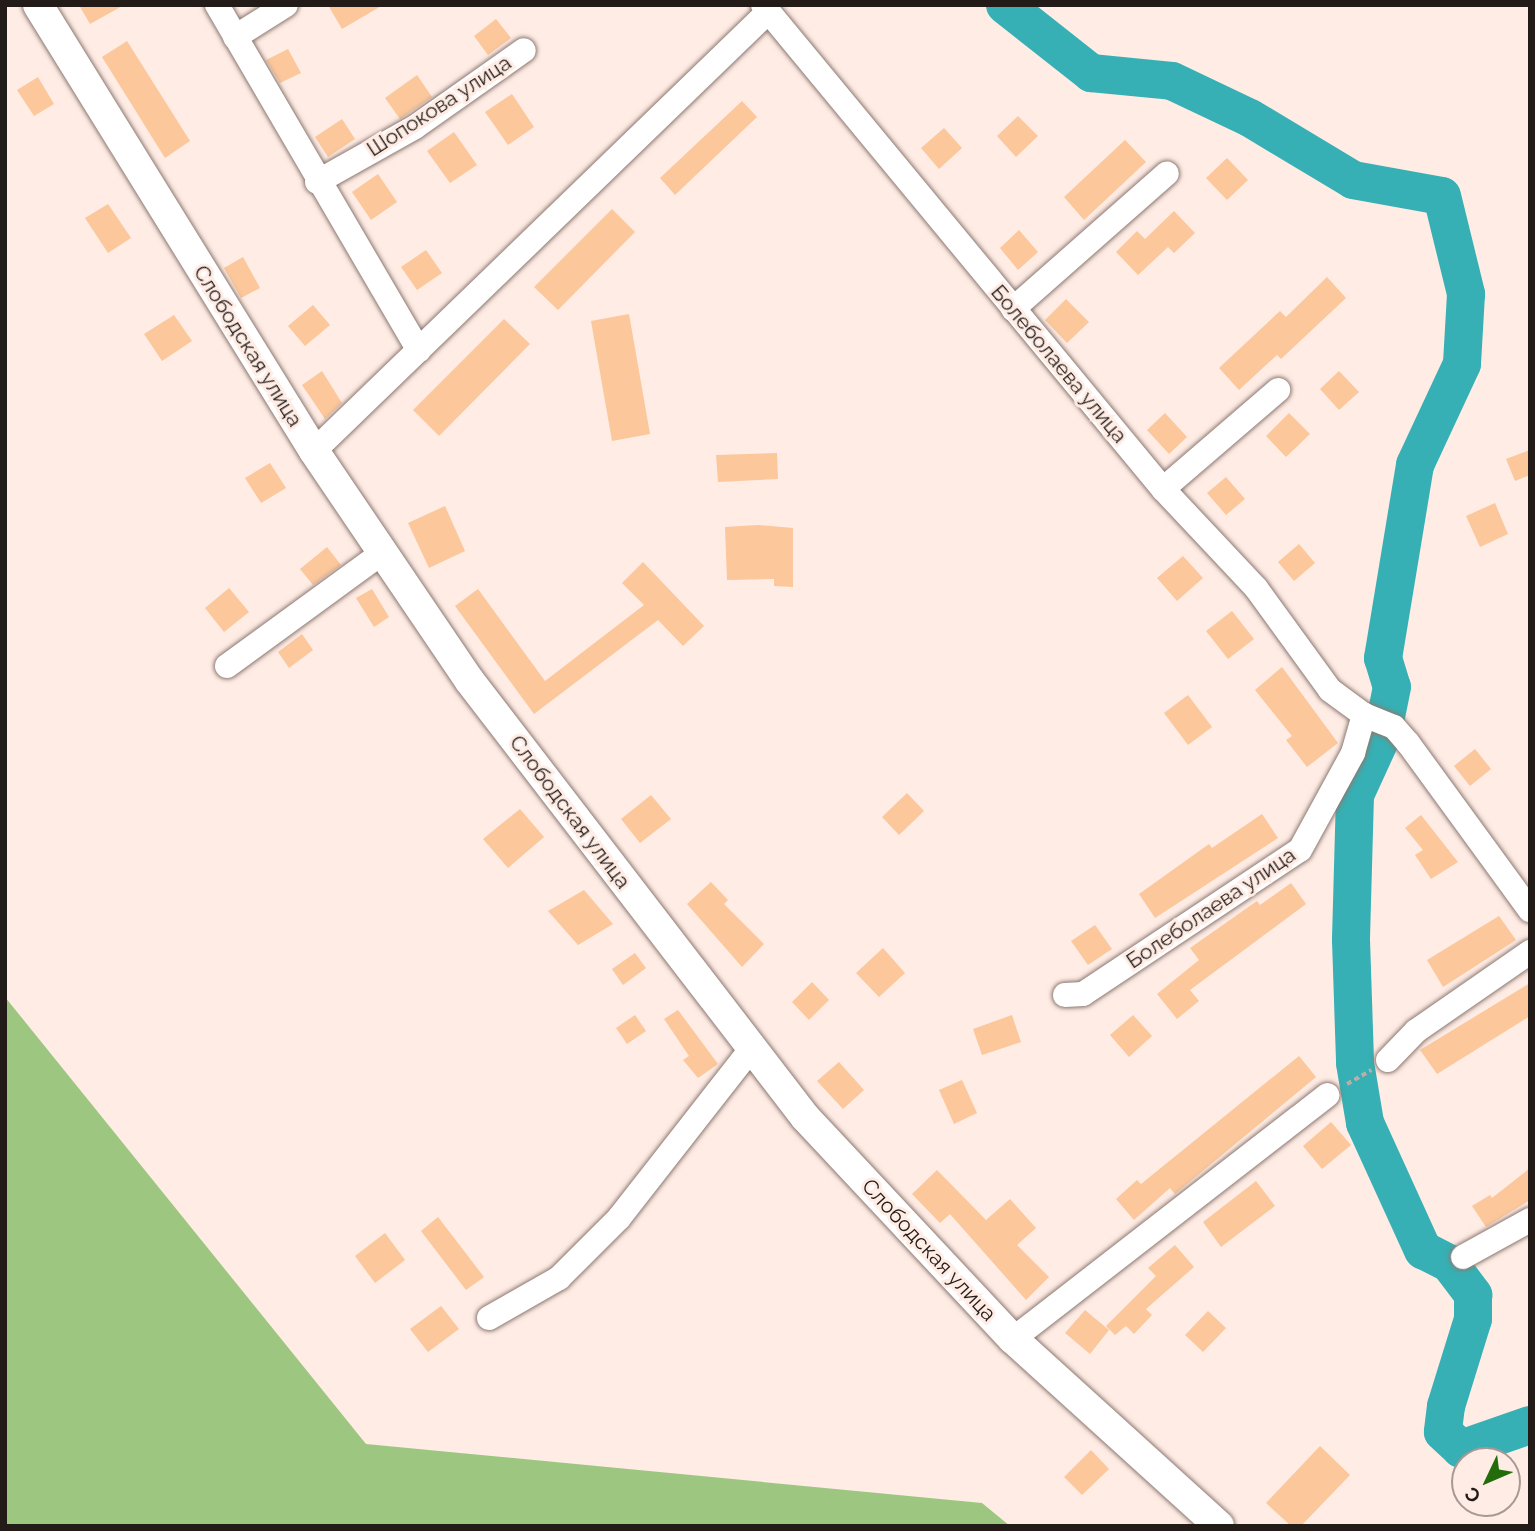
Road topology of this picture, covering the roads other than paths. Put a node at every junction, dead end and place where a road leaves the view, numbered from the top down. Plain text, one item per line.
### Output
1 (38, 5) edge
2 (217, 5) edge
3 (286, 5) edge
4 (765, 8) edge
5 (235, 37) junction
6 (524, 50) dead end
7 (1167, 173) dead end
8 (317, 182) junction
9 (1013, 309) junction
10 (419, 350) junction
11 (1278, 390) dead end
12 (314, 452) junction
13 (1163, 489) junction
14 (383, 553) junction
15 (227, 666) dead end
16 (1364, 715) junction
17 (1530, 910) edge
18 (1530, 952) edge
19 (1065, 995) dead end
20 (752, 1048) junction
21 (1388, 1060) road end
22 (1327, 1096) road end
23 (1530, 1220) edge
24 (1463, 1257) dead end
25 (489, 1318) dead end
26 (1013, 1339) junction
27 (1219, 1526) edge

1 - 12 street, Слободская улица
2 - 5 street
3 - 5 street
4 - 9 street, Болеболаева улица
4 - 10 street
5 - 8 street
6 - 8 street, Шопокова улица
7 - 9 street
8 - 10 street
9 - 13 street, Болеболаева улица
10 - 12 street
11 - 13 street
12 - 14 street, Слободская улица
13 - 16 street, Болеболаева улица
14 - 15 street
14 - 20 street, Слободская улица
16 - 17 street, Болеболаева улица
16 - 19 street, Болеболаева улица
18 - 21 street
20 - 25 street
20 - 26 street, Слободская улица
22 - 26 street
23 - 24 street
26 - 27 street, Слободская улица

